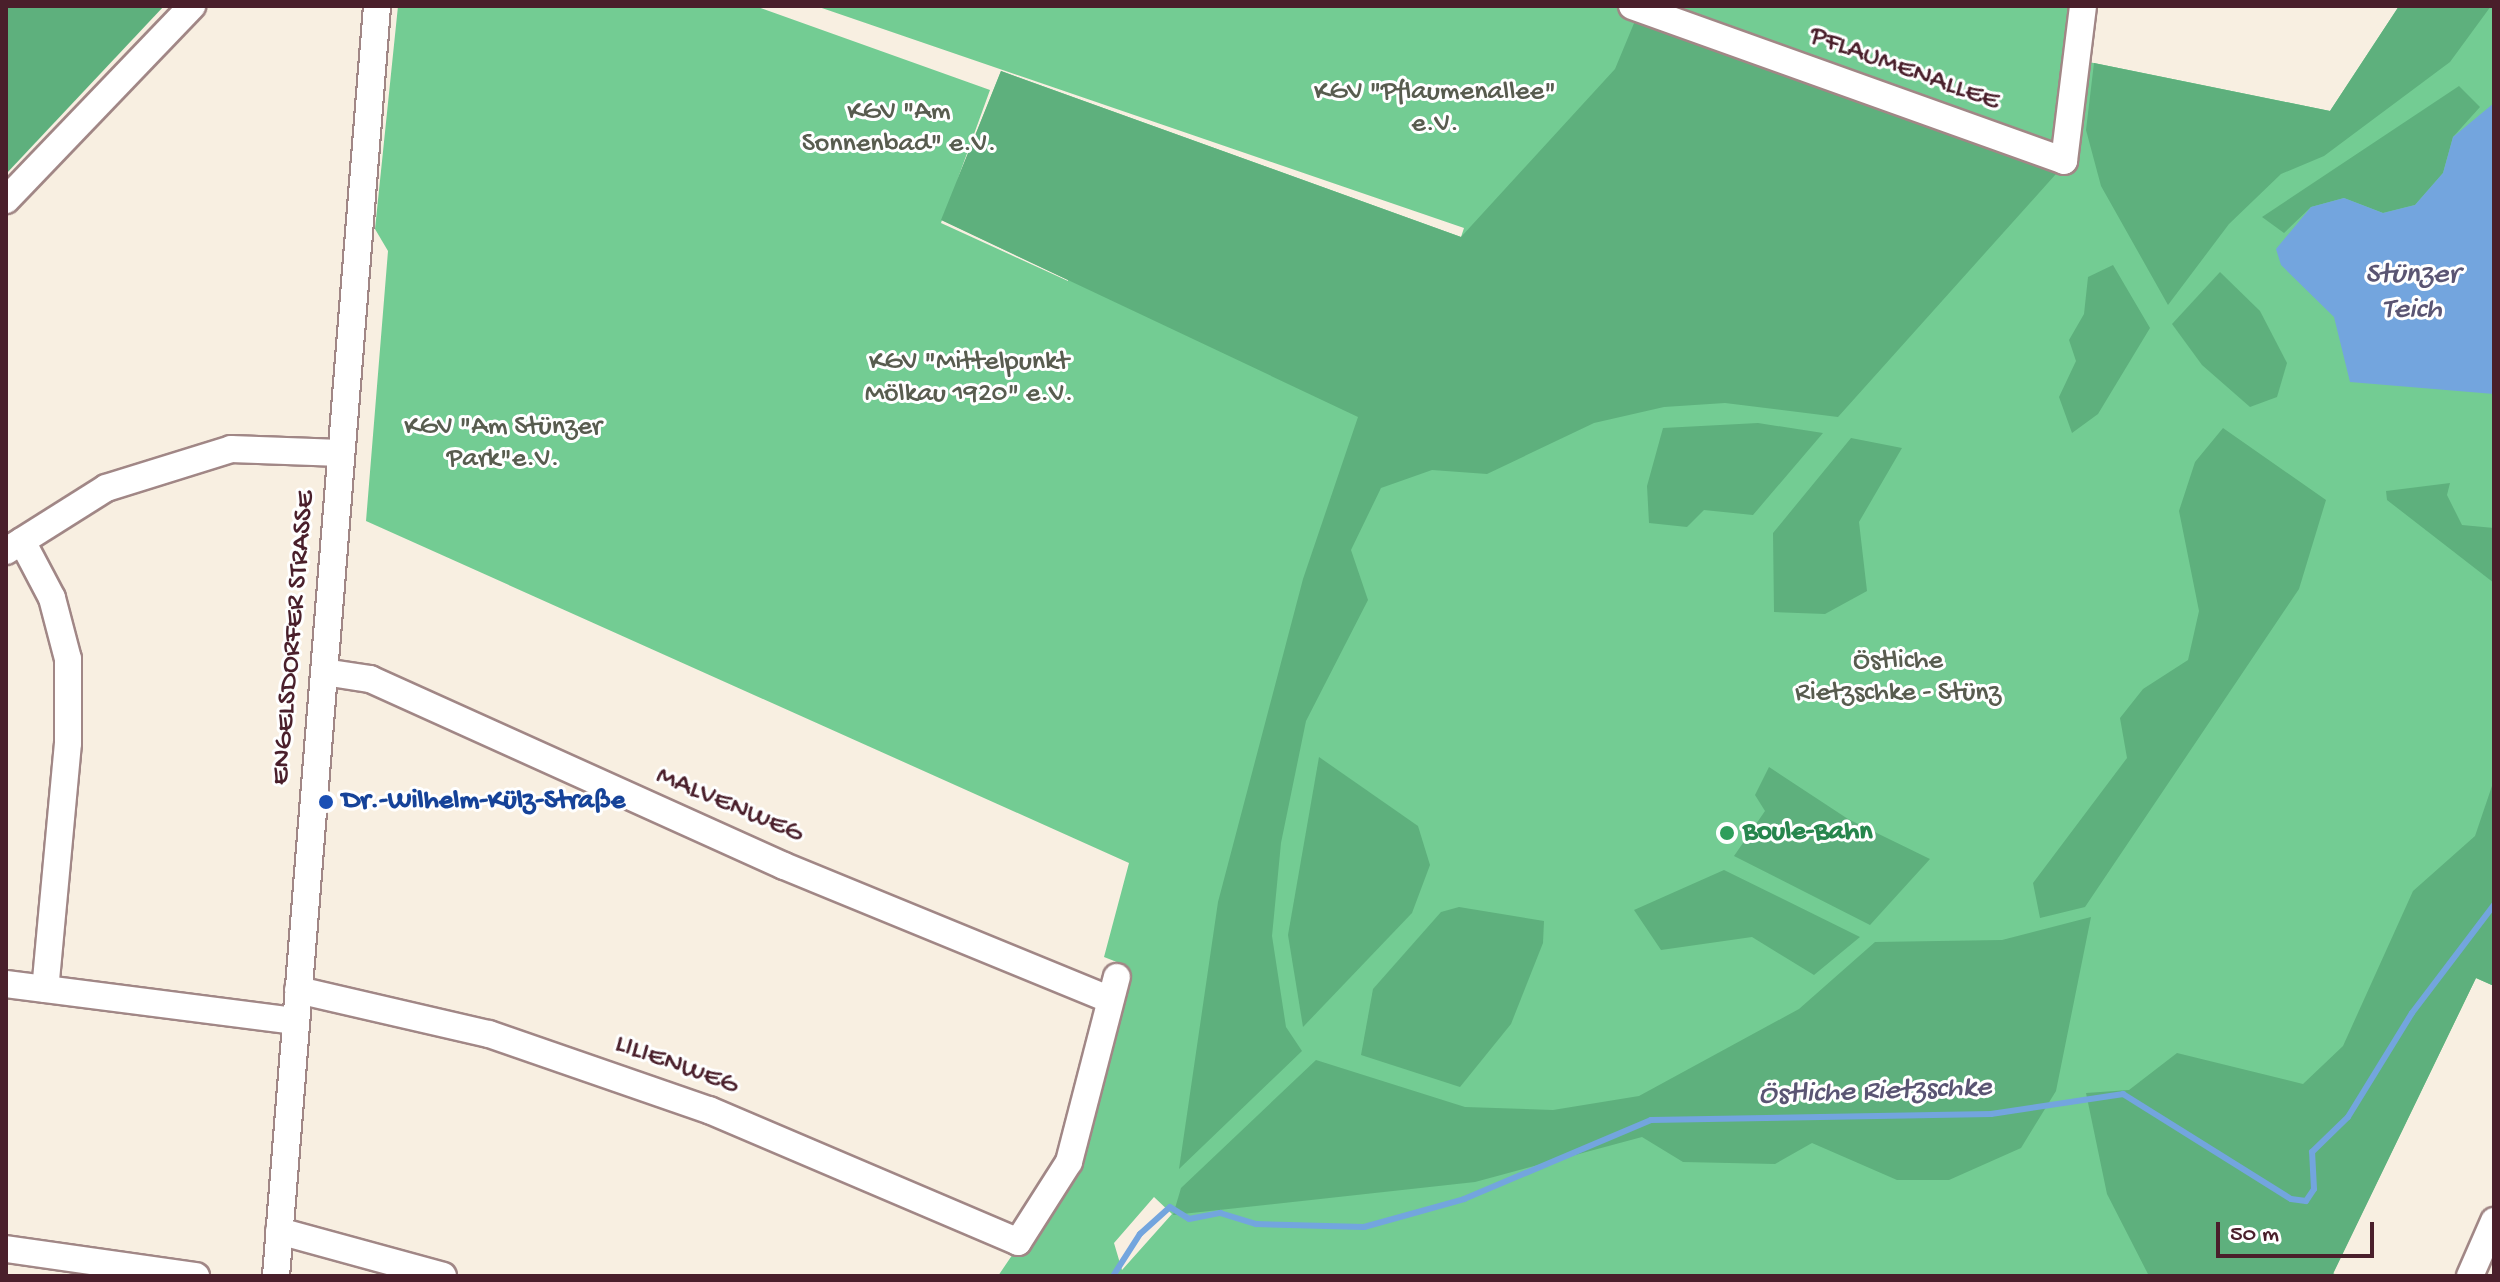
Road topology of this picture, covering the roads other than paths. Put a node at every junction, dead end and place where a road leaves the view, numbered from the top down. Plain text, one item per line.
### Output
1 (192, 6) edge
2 (377, 6) edge
3 (1632, 6) edge
4 (2083, 6) edge
5 (6, 200) edge
6 (341, 453) junction
7 (14, 546) edge
8 (324, 672) junction
9 (6, 984) edge
10 (45, 989) junction
11 (298, 990) junction
12 (296, 1021) junction
13 (2494, 1221) edge
14 (279, 1231) junction
15 (1018, 1242) joint
16 (6, 1249) edge
17 (2474, 1275) edge
18 (196, 1276) edge
19 (276, 1276) edge
20 (443, 1276) edge

1 - 5 street
2 - 6 street, ENGELSDORFER STRASSE
3 - 4 street, PFLAUMENALLEE
6 - 7 street
6 - 8 street, ENGELSDORFER STRASSE
7 - 10 street
8 - 11 street, ENGELSDORFER STRASSE
8 - 15 street, MALVENWEG
9 - 10 street
10 - 12 street
11 - 12 street, ENGELSDORFER STRASSE
11 - 15 street, LILIENWEG
12 - 14 street, ENGELSDORFER STRASSE
13 - 17 street
14 - 19 street, ENGELSDORFER STRASSE
14 - 20 street
16 - 18 street

